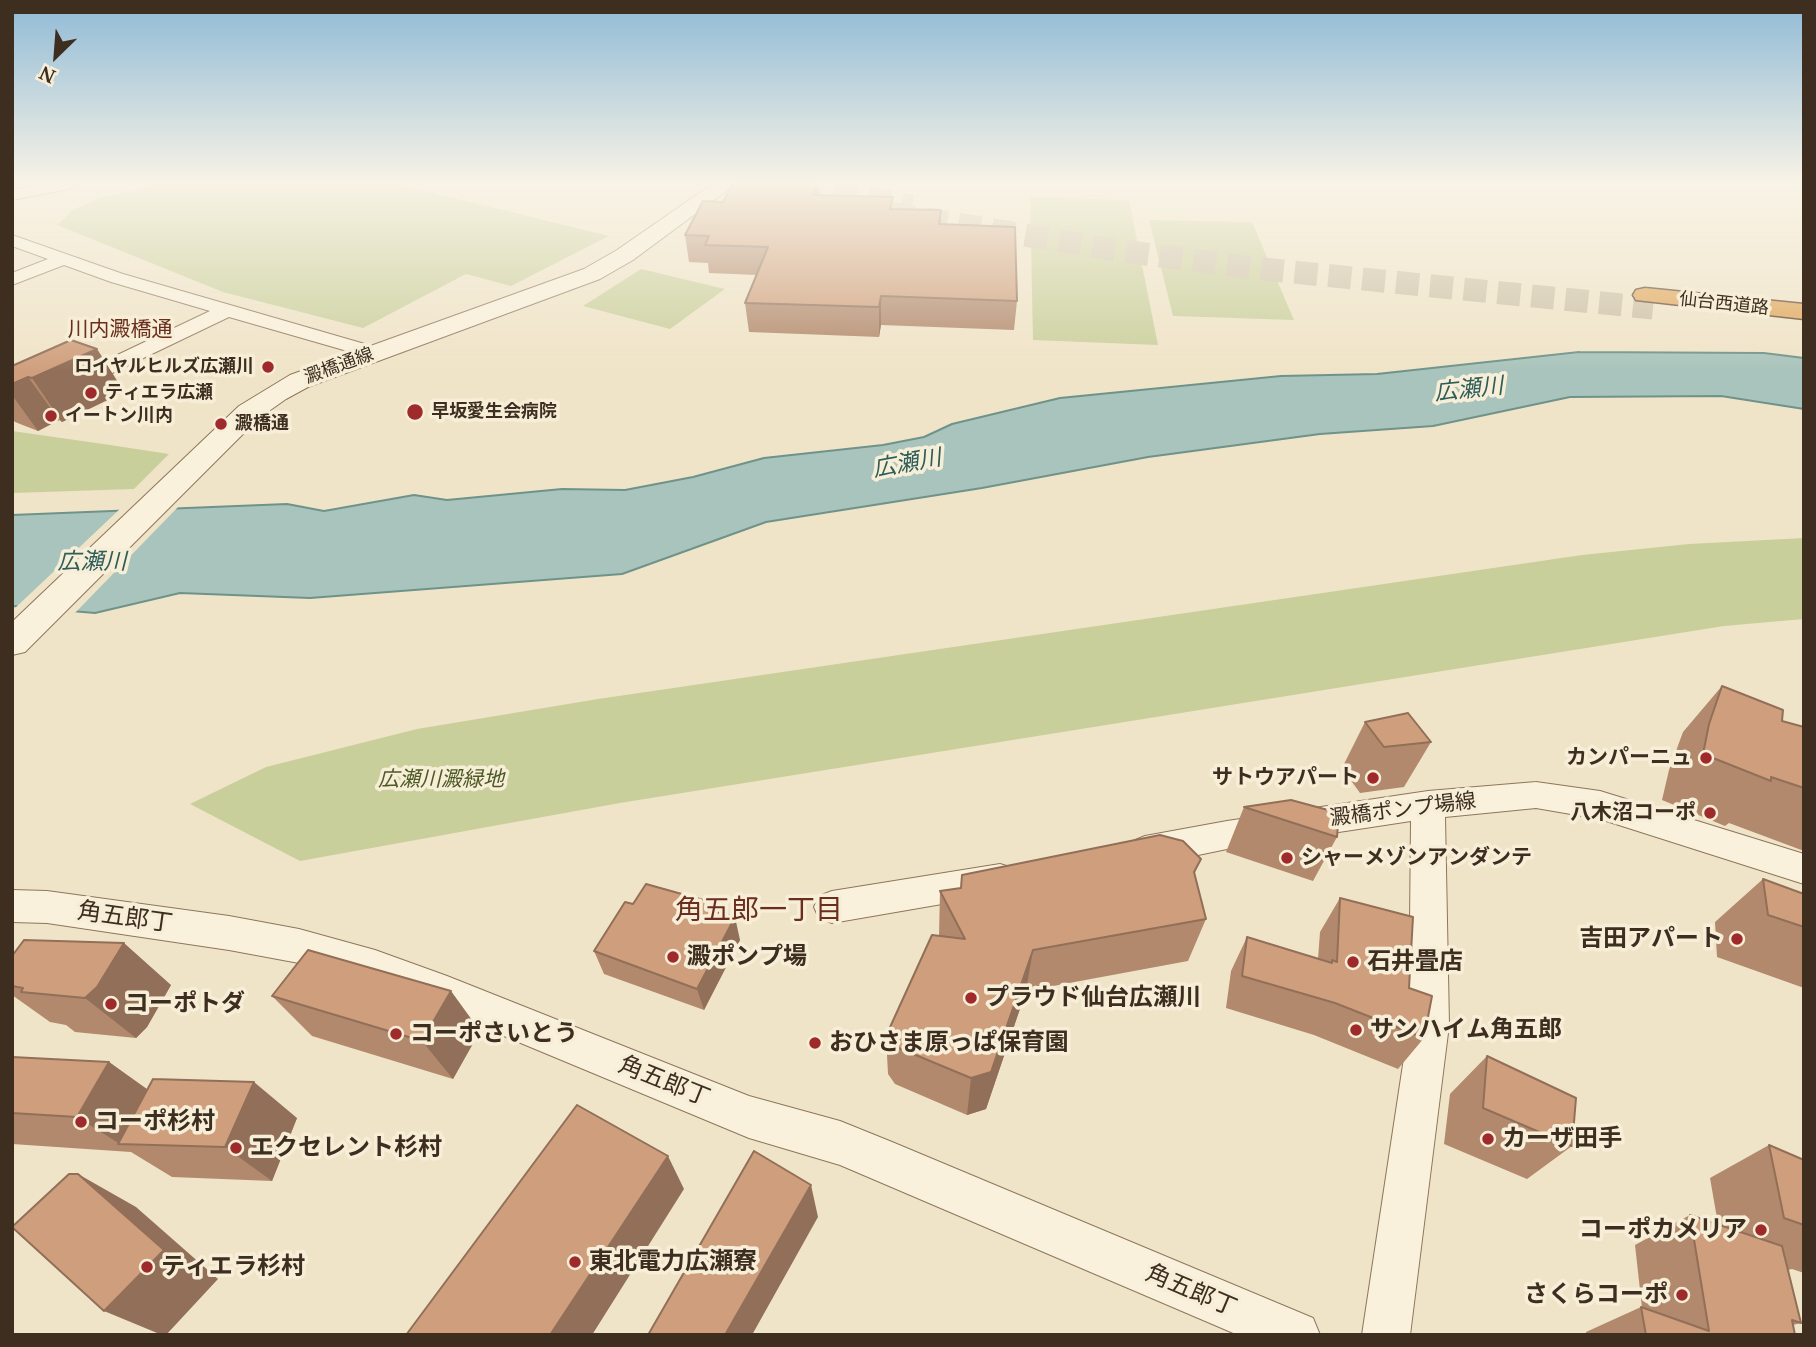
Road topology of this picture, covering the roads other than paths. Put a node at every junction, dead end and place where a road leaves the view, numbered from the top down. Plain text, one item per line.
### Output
1 (30, 246) edge
2 (638, 246) edge
3 (66, 258) junction
4 (12, 280) edge
5 (228, 310) junction
6 (1804, 312) edge
7 (1804, 325) edge
8 (375, 353) junction
9 (12, 414) edge
10 (12, 642) edge
11 (1428, 805) junction
12 (1120, 856) edge
13 (1804, 869) edge
14 (1026, 874) edge
15 (12, 906) edge
16 (832, 907) dead end
17 (1296, 1335) edge
18 (1385, 1335) edge

1 - 3 street
2 - 8 street, 澱橋通線
3 - 4 street
3 - 5 street
5 - 8 street
5 - 9 street
6 - 7 highway, 仙台西道路
8 - 10 street, 澱橋通線
11 - 12 street, 澱橋ポンプ場線
11 - 13 street, 澱橋ポンプ場線
11 - 18 street
14 - 16 street
15 - 17 street, 角五郎丁

